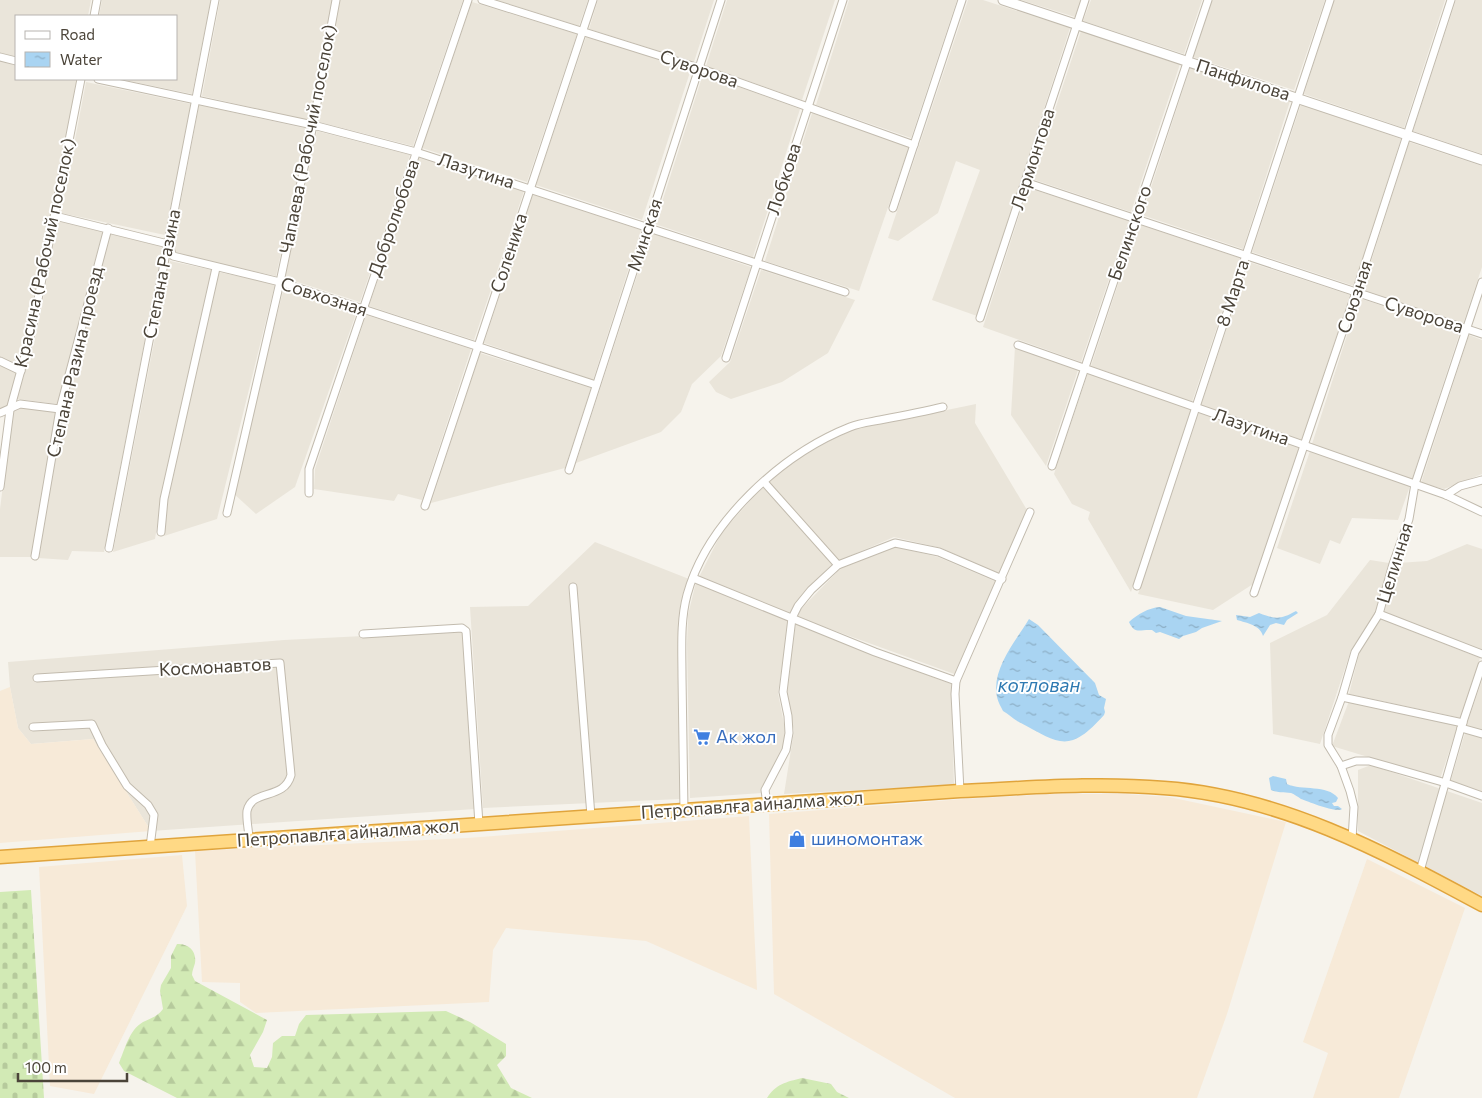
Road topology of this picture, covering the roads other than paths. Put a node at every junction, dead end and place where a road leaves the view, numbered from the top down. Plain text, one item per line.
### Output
1 (97, 0) edge
2 (215, 0) edge
3 (336, 0) edge
4 (468, 0) edge
5 (482, 0) edge
6 (592, 0) edge
7 (720, 0) edge
8 (843, 0) edge
9 (962, 0) edge
10 (1003, 0) edge
11 (1085, 0) edge
12 (1208, 0) edge
13 (1330, 0) edge
14 (1451, 0) edge
15 (94, 15) edge
16 (1077, 25) junction
17 (582, 31) junction
18 (0, 58) edge
19 (15, 61) edge
20 (1187, 62) junction
21 (699, 68) junction
22 (81, 80) edge
23 (103, 80) edge
24 (1297, 98) junction
25 (196, 100) junction
26 (808, 107) junction
27 (313, 125) junction
28 (1407, 135) junction
29 (914, 145) junction
30 (416, 152) junction
31 (1482, 160) edge
32 (1025, 182) junction
33 (530, 189) junction
34 (893, 208) dead end
35 (54, 216) junction
36 (1135, 218) junction
37 (647, 227) junction
38 (108, 228) junction
39 (168, 244) junction
40 (1246, 255) junction
41 (757, 263) junction
42 (216, 268) junction
43 (280, 282) junction
44 (1482, 282) edge
45 (846, 292) dead end
46 (1356, 292) junction
47 (363, 309) junction
48 (980, 318) dead end
49 (1466, 329) junction
50 (1482, 334) edge
51 (1018, 345) dead end
52 (478, 346) junction
53 (726, 358) dead end
54 (0, 361) edge
55 (1084, 368) junction
56 (21, 371) junction
57 (596, 385) junction
58 (943, 407) dead end
59 (1196, 407) junction
60 (60, 409) junction
61 (10, 410) junction
62 (0, 413) edge
63 (1305, 446) junction
64 (1052, 466) dead end
65 (569, 470) dead end
66 (1482, 480) edge
67 (764, 482) junction
68 (1415, 484) junction
69 (0, 487) edge
70 (309, 493) dead end
71 (1446, 495) junction
72 (425, 506) dead end
73 (1030, 512) dead end
74 (1482, 512) edge
75 (227, 513) dead end
76 (161, 532) dead end
77 (109, 548) dead end
78 (35, 556) dead end
79 (838, 565) junction
80 (693, 578) junction
81 (1002, 579) junction
82 (1136, 586) dead end
83 (573, 587) dead end
84 (1254, 593) dead end
85 (1379, 614) junction
86 (792, 618) junction
87 (363, 634) dead end
88 (1482, 654) edge
89 (1482, 665) edge
90 (37, 678) dead end
91 (956, 681) junction
92 (1342, 697) junction
93 (1462, 726) junction
94 (33, 727) dead end
95 (1482, 734) edge
96 (1341, 766) junction
97 (1446, 783) junction
98 (960, 790) junction
99 (1482, 796) edge
100 (767, 804) junction
101 (684, 810) junction
102 (591, 816) junction
103 (479, 824) junction
104 (249, 839) junction
105 (1352, 839) junction
106 (150, 847) junction
107 (0, 857) edge
108 (1420, 871) junction
109 (1482, 905) edge

1 - 15 street
2 - 25 street, Степана Разина
3 - 27 street, Чапаева (Рабочий поселок)
4 - 30 street, Добролюбова
5 - 17 street, Суворова
6 - 17 street, Соленика
7 - 21 street, Минская
8 - 26 street, Лобкова
9 - 29 street
10 - 16 street, Панфилова
11 - 16 street, Лермонтова
12 - 20 street, Белинского
13 - 24 street, 8 Марта
14 - 28 street, Союзная
16 - 20 street, Панфилова
16 - 32 street, Лермонтова
17 - 21 street, Суворова
17 - 33 street, Соленика
18 - 19 street
20 - 24 street, Панфилова
20 - 36 street, Белинского
21 - 26 street, Суворова
21 - 37 street, Минская
22 - 35 street, Красина (Рабочий поселок)
23 - 25 street, Лазутина
24 - 28 street, Панфилова
24 - 40 street, 8 Марта
25 - 27 street, Лазутина
25 - 39 street, Степана Разина
26 - 29 street, Суворова
26 - 41 street, Лобкова
27 - 30 street, Лазутина
27 - 43 street, Чапаева (Рабочий поселок)
28 - 31 street, Панфилова
28 - 46 street, Союзная
29 - 34 street
30 - 33 street, Лазутина
30 - 47 street, Добролюбова
32 - 36 street, Суворова
32 - 48 street, Лермонтова
33 - 37 street, Лазутина
33 - 52 street, Соленика
35 - 38 street, Совхозная
35 - 56 street, Красина (Рабочий поселок)
36 - 40 street, Суворова
36 - 55 street, Белинского
37 - 41 street, Лазутина
37 - 57 street, Минская
38 - 39 street, Совхозная
38 - 60 street, Степана Разина проезд
39 - 42 street, Совхозная
39 - 77 street, Степана Разина
40 - 46 street, Суворова
40 - 59 street, 8 Марта
41 - 45 street, Лазутина
41 - 53 street, Лобкова
42 - 43 street, Совхозная
42 - 76 street
43 - 47 street, Совхозная
43 - 75 street, Чапаева (Рабочий поселок)
44 - 49 street, Целинная
46 - 49 street, Суворова
46 - 63 street, Союзная
47 - 52 street, Совхозная
47 - 70 street, Добролюбова
49 - 50 street, Суворова
49 - 68 street, Целинная
51 - 55 street, Лазутина
52 - 57 street, Совхозная
52 - 72 street, Соленика
54 - 56 street
55 - 59 street, Лазутина
55 - 64 street, Белинского
56 - 61 street, Красина (Рабочий поселок)
57 - 65 street, Минская
58 - 67 street
59 - 63 street, Лазутина
59 - 82 street, 8 Марта
60 - 61 street
60 - 78 street, Степана Разина проезд
61 - 62 street
61 - 69 street, Красина (Рабочий поселок)
63 - 68 street, Лазутина
63 - 84 street, Союзная
66 - 71 street
67 - 79 street
67 - 80 street
68 - 71 street, Лазутина
68 - 85 street, Целинная
71 - 74 street, Лазутина
73 - 81 street
79 - 81 street
79 - 86 street
80 - 86 street
80 - 101 street
81 - 91 street
83 - 102 street
85 - 88 street
85 - 92 street, Целинная
86 - 91 street
86 - 100 street
87 - 103 street
89 - 93 street
90 - 104 street, Космонавтов
91 - 98 street
92 - 93 street
92 - 96 street, Целинная
93 - 95 street
93 - 97 street
94 - 106 street
96 - 97 street
96 - 105 street, Целинная
97 - 99 street
97 - 108 street
98 - 100 highway, Петропавлға айналма жол
98 - 105 highway, Петропавлға айналма жол
100 - 101 highway, Петропавлға айналма жол
101 - 102 highway, Петропавлға айналма жол
102 - 103 highway, Петропавлға айналма жол
103 - 104 highway, Петропавлға айналма жол
104 - 106 highway, Петропавлға айналма жол
105 - 108 highway, Петропавлға айналма жол
106 - 107 highway, Петропавлға айналма жол
108 - 109 highway, Петропавлға айналма жол

